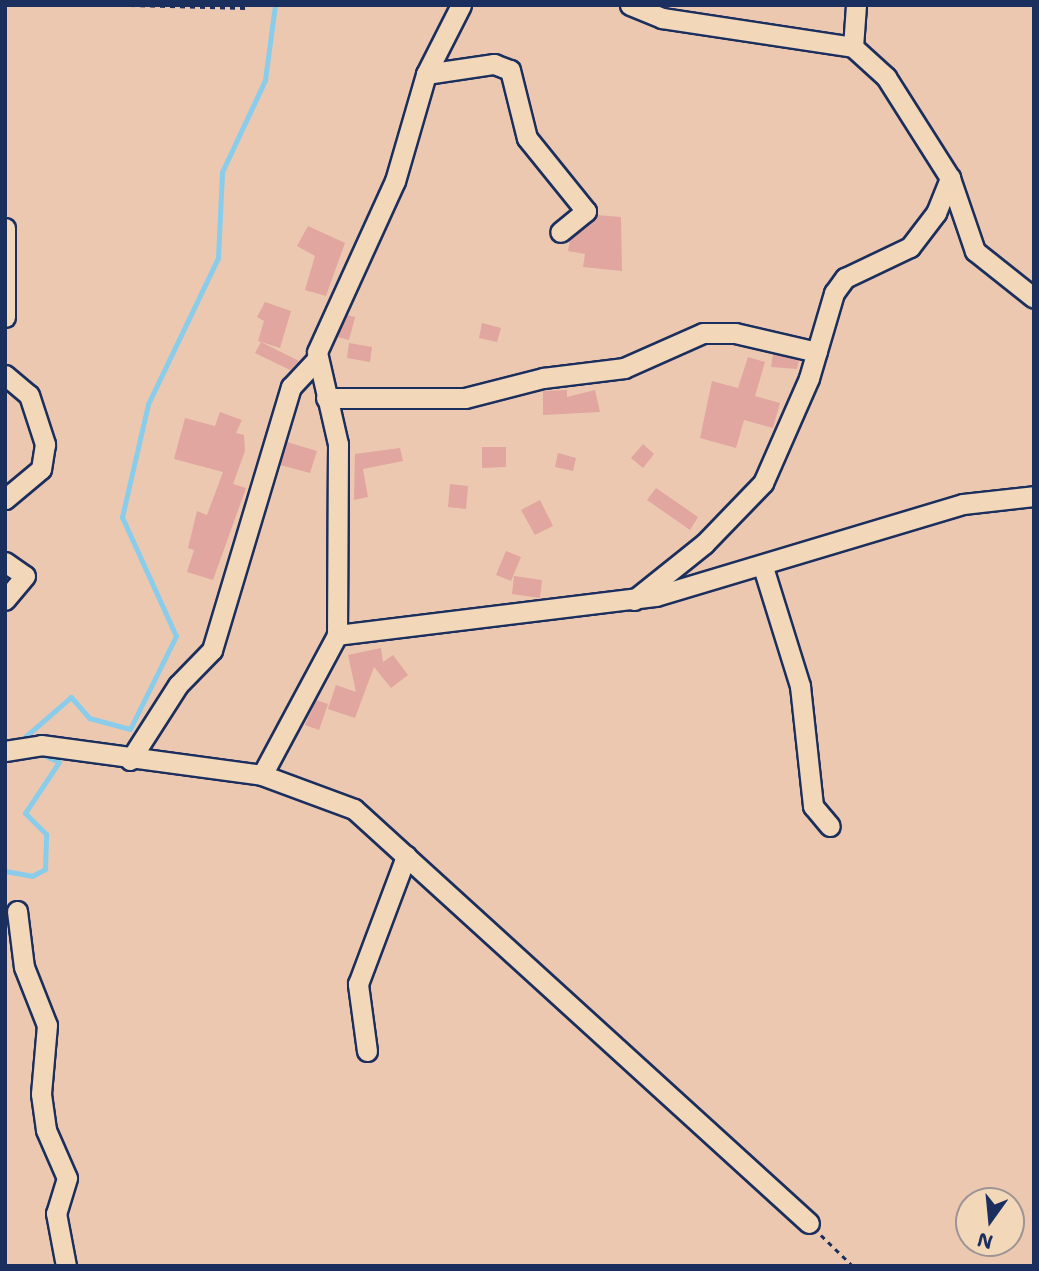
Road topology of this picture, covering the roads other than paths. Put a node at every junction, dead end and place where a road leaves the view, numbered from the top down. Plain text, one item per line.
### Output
1 (461, 5) edge
2 (630, 5) edge
3 (856, 5) edge
4 (853, 47) junction
5 (425, 74) junction
6 (950, 178) junction
7 (5, 228) edge
8 (560, 232) dead end
9 (1034, 298) edge
10 (5, 317) edge
11 (817, 352) junction
12 (316, 360) junction
13 (5, 375) edge
14 (326, 398) junction
15 (1034, 496) edge
16 (5, 499) edge
17 (5, 562) edge
18 (763, 567) junction
19 (5, 600) edge
20 (634, 600) junction
21 (337, 635) junction
22 (5, 751) edge
23 (130, 760) junction
24 (262, 775) junction
25 (830, 826) dead end
26 (406, 856) junction
27 (17, 911) dead end
28 (367, 1051) dead end
29 (808, 1223) road end
30 (66, 1266) edge

1 - 5 street
2 - 4 street
3 - 4 street
4 - 6 street
5 - 8 street
5 - 12 street
6 - 9 street
6 - 11 street
7 - 10 street
11 - 14 street
11 - 20 street
12 - 14 street
12 - 23 street
13 - 16 street
14 - 21 street
15 - 18 street
17 - 19 street
18 - 20 street
18 - 25 street
20 - 21 street
21 - 24 street
22 - 23 street
23 - 24 street
24 - 26 street
26 - 28 street
26 - 29 street
27 - 30 street

